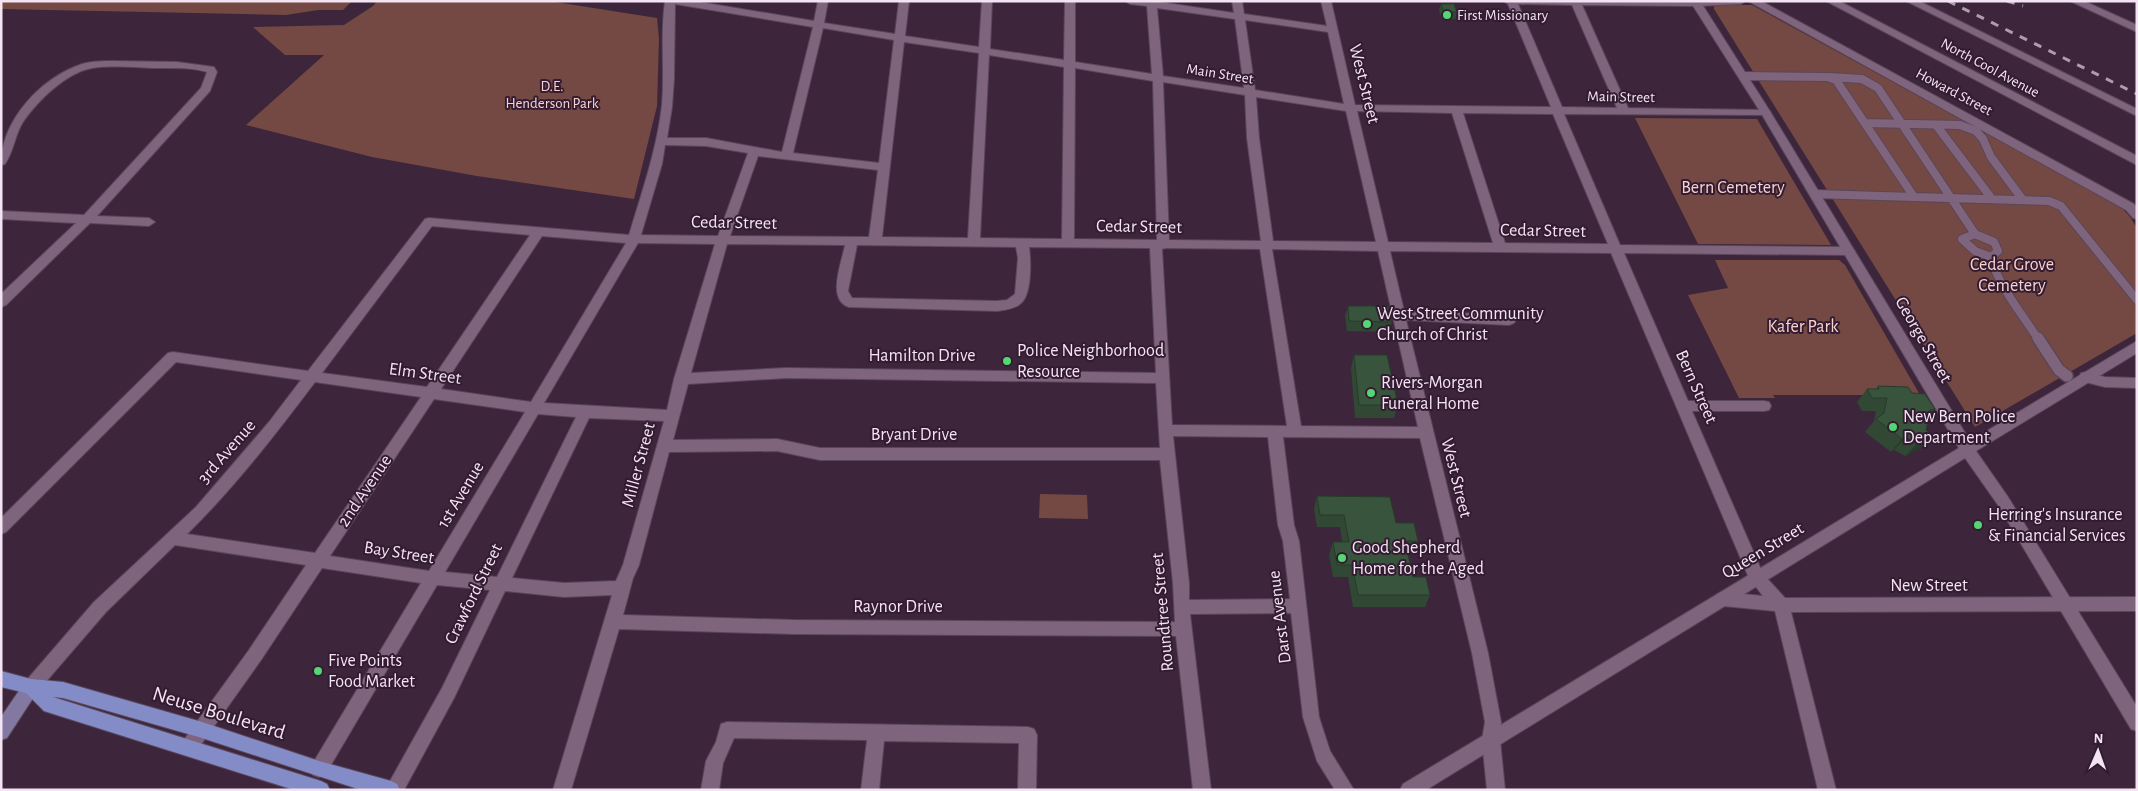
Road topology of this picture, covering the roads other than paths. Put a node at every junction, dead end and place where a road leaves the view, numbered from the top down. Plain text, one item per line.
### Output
1 (672, 1) edge
2 (822, 1) edge
3 (904, 1) edge
4 (987, 1) edge
5 (1070, 1) edge
6 (1130, 1) edge
7 (1236, 1) edge
8 (1326, 1) edge
9 (1508, 1) edge
10 (1512, 1) edge
11 (1741, 1) edge
12 (1753, 1) edge
13 (1831, 1) edge
14 (1911, 1) edge
15 (2075, 1) edge
16 (1576, 2) edge
17 (1696, 2) edge
18 (1152, 4) junction
19 (1238, 17) junction
20 (818, 25) junction
21 (2137, 29) edge
22 (1332, 30) junction
23 (899, 38) junction
24 (985, 52) junction
25 (1069, 65) junction
26 (1743, 76) junction
27 (1827, 77) junction
28 (1158, 79) junction
29 (1250, 94) junction
30 (1351, 108) junction
31 (1457, 110) junction
32 (1559, 111) junction
33 (1624, 112) junction
34 (2137, 112) edge
35 (1766, 113) junction
36 (1864, 123) junction
37 (1900, 124) junction
38 (1936, 124) junction
39 (660, 141) junction
40 (754, 151) junction
41 (787, 155) junction
42 (1, 161) edge
43 (2137, 161) edge
44 (884, 167) junction
45 (1815, 194) junction
46 (1914, 198) junction
47 (1952, 198) junction
48 (1992, 199) junction
49 (2023, 200) junction
50 (1, 215) edge
51 (2137, 215) edge
52 (86, 220) junction
53 (149, 222) dead end
54 (429, 222) joint
55 (538, 232) junction
56 (1975, 234) junction
57 (634, 239) junction
58 (722, 240) junction
59 (852, 241) junction
60 (875, 241) junction
61 (974, 243) junction
62 (1022, 243) junction
63 (1068, 244) junction
64 (1160, 245) junction
65 (1265, 245) junction
66 (1384, 247) junction
67 (1500, 248) junction
68 (1616, 250) junction
69 (1849, 251) junction
70 (1991, 257) junction
71 (2137, 300) edge
72 (1, 302) edge
73 (1399, 315) junction
74 (1510, 320) dead end
75 (2137, 346) edge
76 (173, 357) joint
77 (2067, 376) dead end
78 (2086, 377) junction
79 (311, 378) junction
80 (1163, 378) junction
81 (681, 379) junction
82 (2137, 383) edge
83 (430, 394) junction
84 (1684, 406) junction
85 (1764, 406) dead end
86 (536, 408) junction
87 (585, 412) junction
88 (672, 416) junction
89 (1166, 430) junction
90 (1275, 432) junction
91 (1295, 432) junction
92 (1426, 433) junction
93 (663, 446) junction
94 (1967, 449) junction
95 (1167, 454) junction
96 (1, 528) edge
97 (171, 538) junction
98 (318, 560) junction
99 (432, 578) junction
100 (1757, 578) junction
101 (501, 586) junction
102 (622, 588) junction
103 (1722, 598) junction
104 (2065, 604) junction
105 (2137, 604) edge
106 (1780, 605) junction
107 (1298, 606) junction
108 (1181, 607) junction
109 (612, 622) junction
110 (1184, 629) junction
111 (1, 679) edge
112 (31, 687) junction
113 (2137, 723) edge
114 (202, 730) junction
115 (1, 732) edge
116 (876, 733) junction
117 (1490, 740) junction
118 (189, 747) junction
119 (320, 769) junction
120 (320, 790) edge
121 (392, 790) edge
122 (562, 790) edge
123 (710, 790) edge
124 (870, 790) edge
125 (1027, 790) edge
126 (1202, 790) edge
127 (1345, 790) edge
128 (1409, 790) edge
129 (1496, 790) edge
130 (1827, 790) edge

1 - 20 street, Main Street
1 - 39 street
2 - 20 street
3 - 23 street
4 - 24 street
5 - 25 street
6 - 18 street
7 - 19 street
8 - 22 street, West Street
9 - 10 street
10 - 16 street
10 - 32 street, Bern Street
11 - 17 street
12 - 51 street, Howard Street
13 - 43 street, North Cool Avenue
14 - 34 street
15 - 21 street
16 - 17 street
16 - 33 street
17 - 26 street, George Street
18 - 19 street
18 - 28 street, Roundtree Street
19 - 22 street
19 - 29 street
20 - 23 street, Main Street
20 - 41 street
22 - 30 street, West Street
23 - 24 street, Main Street
23 - 44 street
24 - 25 street, Main Street
24 - 61 street
25 - 28 street, Main Street
25 - 63 street
26 - 27 street
26 - 35 street, George Street
27 - 36 street
27 - 37 street
28 - 29 street, Main Street
28 - 64 street, Roundtree Street
29 - 30 street, Main Street
29 - 65 street
30 - 31 street, Main Street
30 - 66 street, West Street
31 - 32 street, Main Street
31 - 67 street
32 - 33 street, Main Street
32 - 68 street, Bern Street
33 - 35 street, Main Street
35 - 45 street, George Street
36 - 37 street
36 - 46 street
37 - 38 street
37 - 47 street
38 - 48 street
38 - 49 street
39 - 40 street
39 - 57 street
40 - 41 street
40 - 58 street, Miller Street
41 - 44 street
42 - 52 street
44 - 60 street
45 - 46 street
45 - 69 street, George Street
46 - 47 street
47 - 48 street
47 - 56 street
48 - 49 street
49 - 71 street
50 - 52 street
52 - 53 street
52 - 72 street
54 - 55 street, Cedar Street
54 - 79 street, 3rd Avenue
55 - 57 street, Cedar Street
55 - 83 street, 2nd Avenue
56 - 70 street
56 - 70 street
57 - 58 street, Cedar Street
57 - 86 street, 1st Avenue
58 - 59 street, Cedar Street
58 - 81 street, Miller Street
59 - 60 street, Cedar Street
59 - 62 street
60 - 61 street, Cedar Street
61 - 62 street, Cedar Street
62 - 63 street, Cedar Street
63 - 64 street, Cedar Street
64 - 65 street, Cedar Street
64 - 80 street, Roundtree Street
65 - 66 street, Cedar Street
65 - 91 street
66 - 67 street, Cedar Street
66 - 73 street, West Street
67 - 68 street, Cedar Street
68 - 69 street, Cedar Street
68 - 84 street, Bern Street
69 - 94 street, George Street
70 - 77 street
73 - 74 street
73 - 92 street, West Street
75 - 78 street, Queen Street
76 - 79 street, Elm Street
76 - 96 street
78 - 82 street
78 - 94 street, Queen Street
79 - 83 street, Elm Street
79 - 97 street, 3rd Avenue
80 - 81 street, Hamilton Drive
80 - 89 street, Roundtree Street
81 - 88 street, Miller Street
83 - 86 street, Elm Street
83 - 98 street, 2nd Avenue
84 - 85 street
84 - 100 street, Bern Street
86 - 87 street, Elm Street
86 - 99 street, 1st Avenue
87 - 88 street, Elm Street
87 - 101 street, Crawford Street
88 - 93 street, Miller Street
89 - 90 street
89 - 95 street, Roundtree Street
90 - 91 street
90 - 107 street, Darst Avenue
91 - 92 street
92 - 117 street, West Street
93 - 95 street, Bryant Drive
93 - 102 street, Miller Street
94 - 100 street, Queen Street
94 - 104 street, George Street
95 - 108 street, Roundtree Street
97 - 98 street, Bay Street
97 - 112 street, 3rd Avenue
98 - 99 street, Bay Street
98 - 114 street, 2nd Avenue
99 - 101 street, Bay Street
99 - 119 street, 1st Avenue
100 - 103 street, Queen Street
100 - 106 street, Bern Street
101 - 102 street, Bay Street
101 - 121 street, Crawford Street
102 - 109 street, Miller Street
103 - 106 street, New Street
103 - 117 street, Queen Street
104 - 105 street, New Street
104 - 106 street, New Street
104 - 113 street, George Street
106 - 130 street, Bern Street
107 - 108 street
107 - 127 street, Darst Avenue
108 - 110 street, Roundtree Street
109 - 110 street, Raynor Drive
109 - 122 street, Miller Street
110 - 126 street, Roundtree Street
111 - 112 main road, Neuse Boulevard
112 - 114 main road, Neuse Boulevard
112 - 115 main road
112 - 118 main road, Neuse Boulevard
114 - 118 street, 2nd Avenue
114 - 119 main road, Neuse Boulevard
116 - 123 street
116 - 124 street
116 - 125 street
117 - 128 street, Queen Street
117 - 129 street, West Street
118 - 120 main road, Neuse Boulevard
119 - 121 main road, Neuse Boulevard

